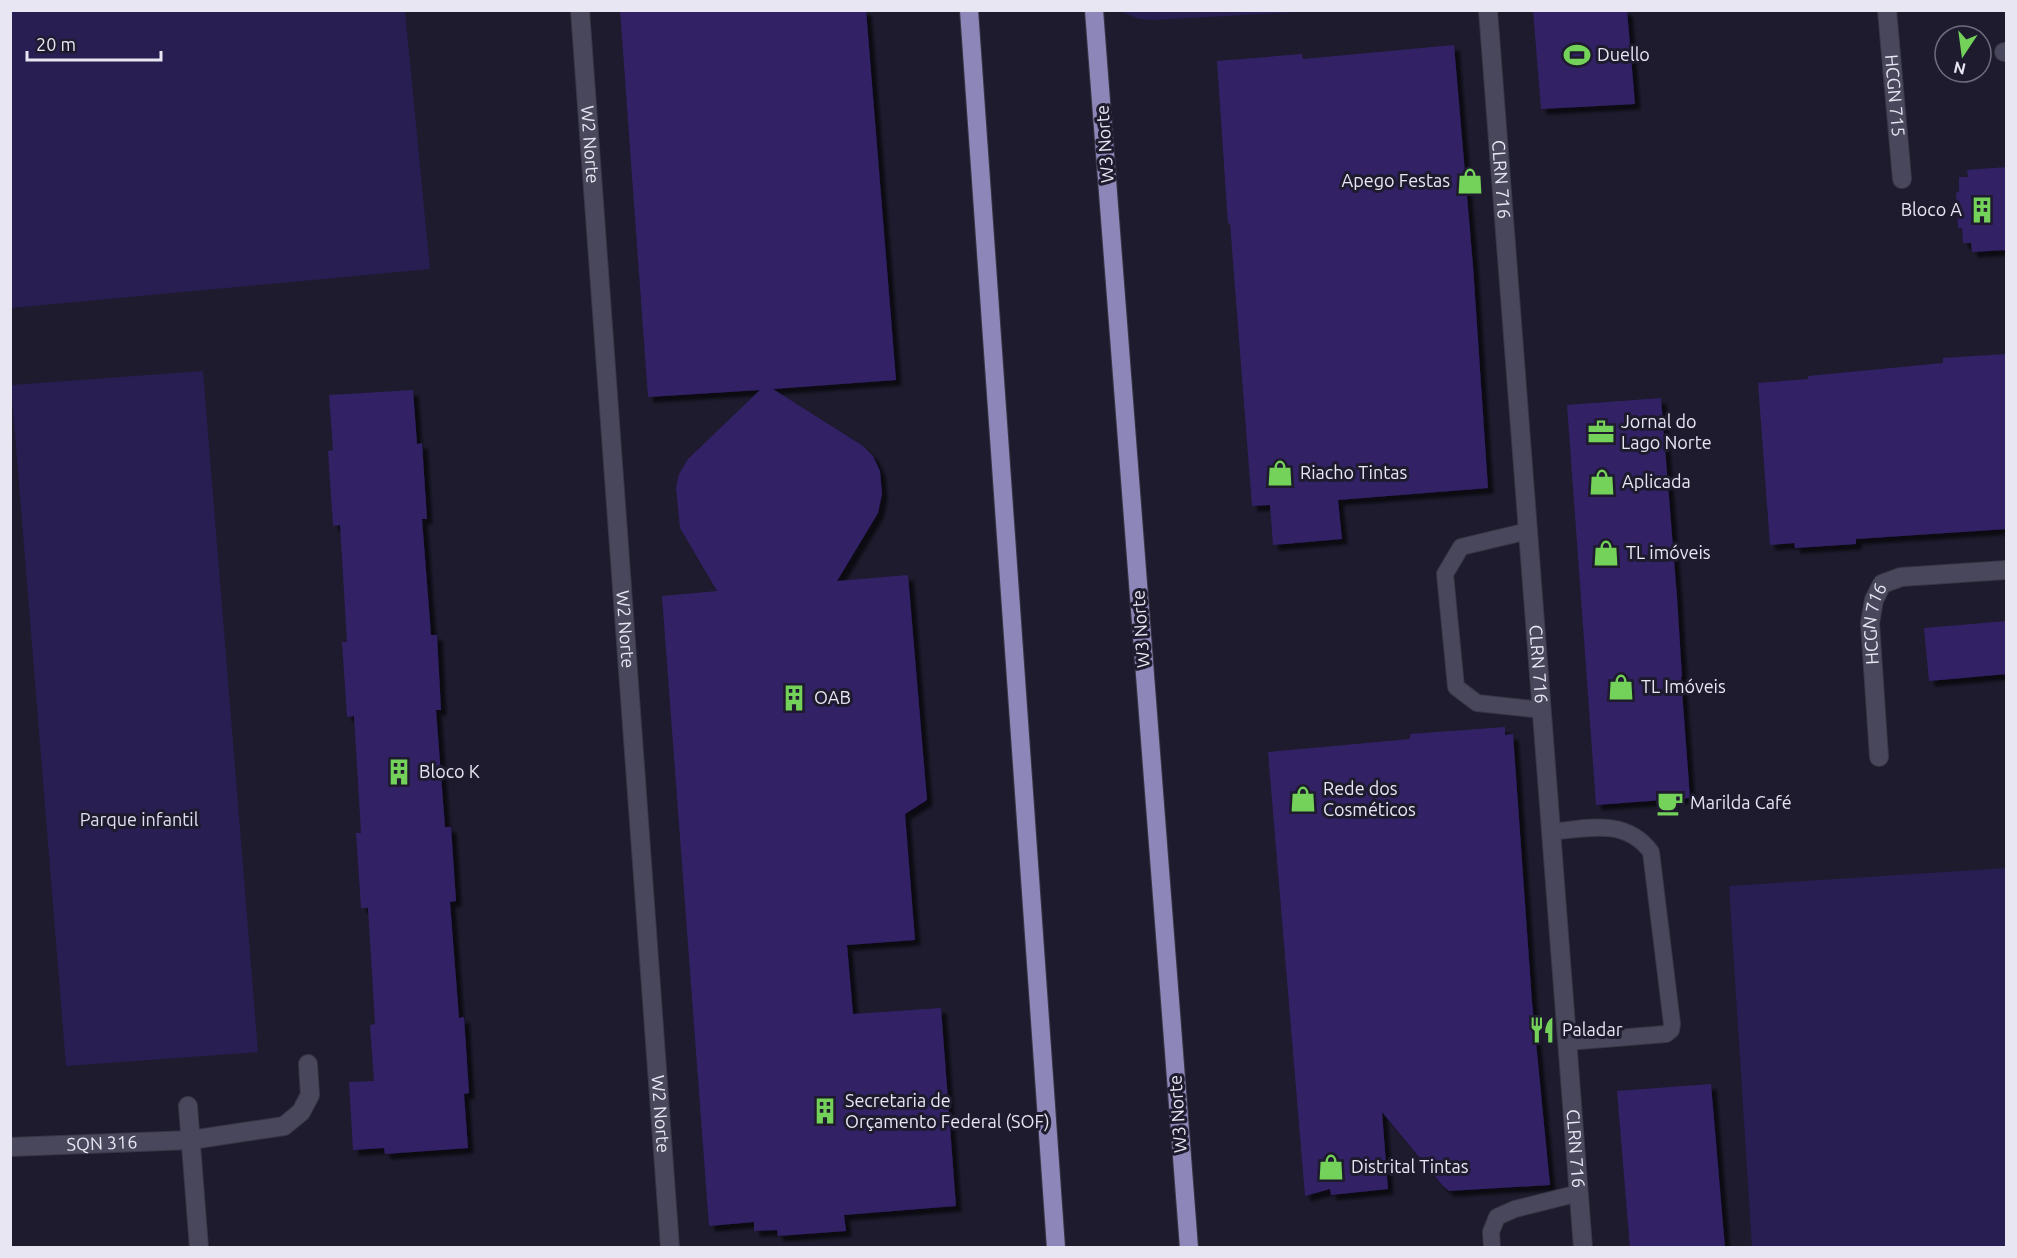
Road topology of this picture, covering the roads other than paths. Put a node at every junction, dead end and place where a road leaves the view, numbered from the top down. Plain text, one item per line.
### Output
1 (580, 10) edge
2 (969, 10) edge
3 (1094, 10) edge
4 (1488, 10) edge
5 (1887, 10) edge
6 (1902, 179) dead end
7 (1528, 531) junction
8 (2007, 570) edge
9 (1542, 710) junction
10 (1879, 757) dead end
11 (1551, 832) junction
12 (1567, 1042) junction
13 (308, 1064) dead end
14 (188, 1106) dead end
15 (191, 1140) junction
16 (10, 1147) edge
17 (1579, 1193) junction
18 (199, 1248) edge
19 (670, 1248) edge
20 (1056, 1248) edge
21 (1189, 1248) edge
22 (1492, 1248) edge
23 (1583, 1248) edge

1 - 19 street, W2 Norte
2 - 20 main road
3 - 21 main road, W3 Norte
4 - 7 street, CLRN 716
5 - 6 street, HCGN 715
7 - 9 street, CLRN 716
7 - 9 lane
8 - 10 street, HCGN 716
9 - 11 street, CLRN 716
11 - 12 street, CLRN 716
11 - 12 lane
12 - 17 street, CLRN 716
13 - 15 street, SQN 316
14 - 15 street
15 - 16 street, SQN 316
15 - 18 street
17 - 22 lane
17 - 23 street, CLRN 716

